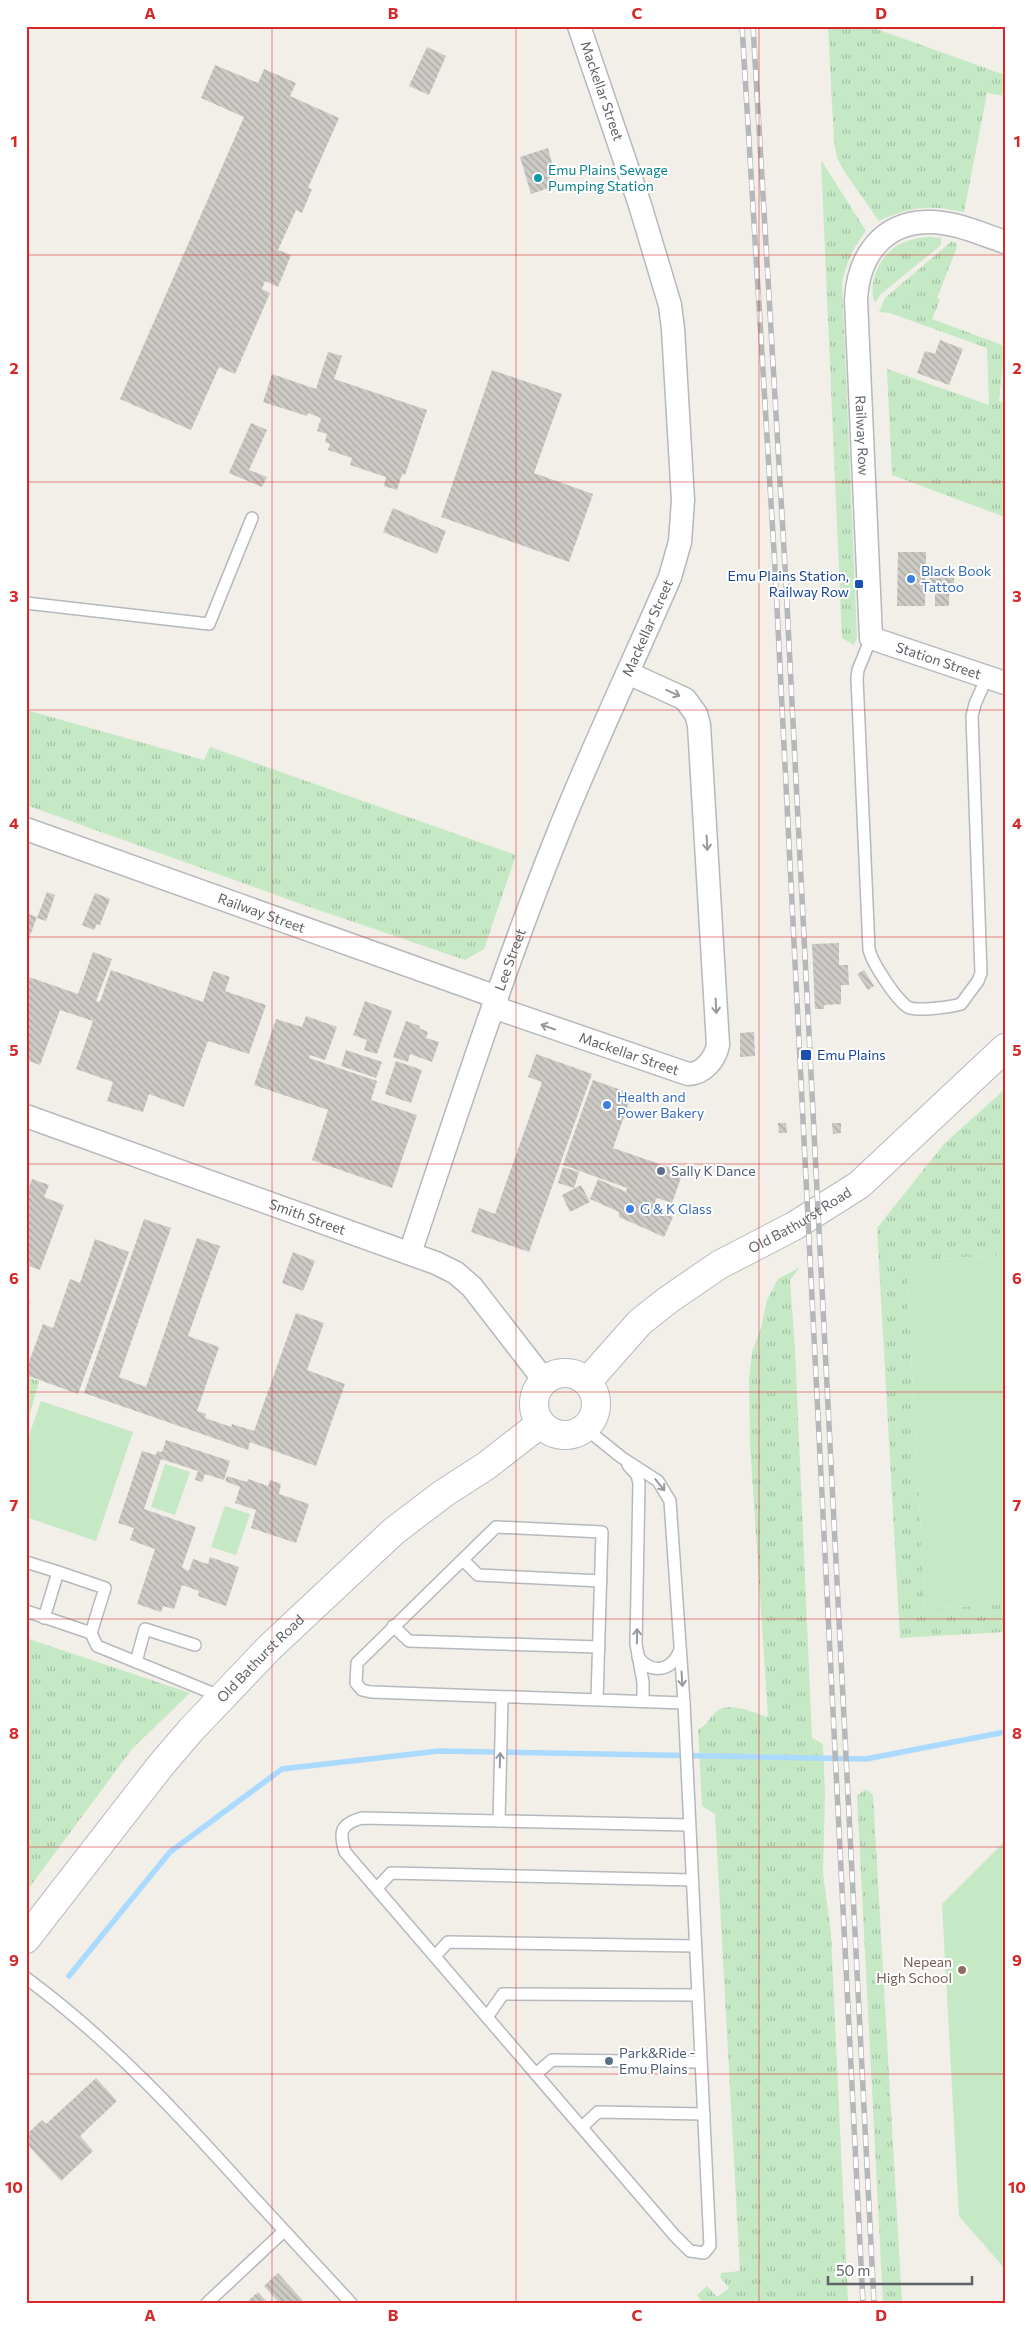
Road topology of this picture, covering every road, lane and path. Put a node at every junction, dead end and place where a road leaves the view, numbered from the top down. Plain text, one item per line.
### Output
1 (580, 26) edge
2 (1005, 242) edge
3 (252, 518) dead end
4 (26, 602) edge
5 (871, 638) junction
6 (628, 673) junction
7 (996, 680) edge
8 (26, 829) edge
9 (495, 1002) junction
10 (1005, 1048) edge
11 (26, 1116) edge
12 (410, 1253) junction
13 (544, 1380) junction
14 (587, 1382) junction
15 (540, 1424) junction
16 (585, 1428) junction
17 (621, 1457) junction
18 (463, 1560) junction
19 (26, 1562) edge
20 (58, 1572) junction
21 (601, 1581) junction
22 (26, 1611) edge
23 (44, 1618) junction
24 (393, 1626) junction
25 (91, 1633) junction
26 (195, 1645) dead end
27 (599, 1648) junction
28 (680, 1650) junction
29 (638, 1656) junction
30 (136, 1662) junction
31 (222, 1697) junction
32 (502, 1698) junction
33 (597, 1700) junction
34 (643, 1701) junction
35 (684, 1703) junction
36 (499, 1821) junction
37 (688, 1825) junction
38 (692, 1880) junction
39 (377, 1888) junction
40 (26, 1940) edge
41 (695, 1946) junction
42 (435, 1956) junction
43 (26, 1978) edge
44 (698, 1995) junction
45 (487, 2017) junction
46 (701, 2062) junction
47 (536, 2074) junction
48 (704, 2114) junction
49 (582, 2127) junction
50 (284, 2231) junction
51 (207, 2303) edge
52 (351, 2303) edge

1 - 6 street, Mackellar Street
2 - 5 street, Railway Row
3 - 4 lane
5 - 7 street, Station Street
5 - 7 lane
6 - 9 street, Lee Street
6 -> 9 street, Mackellar Street
8 - 9 street, Railway Street
9 - 12 street, Lee Street
10 - 14 main road, Old Bathurst Road
11 - 12 street, Smith Street
12 - 13 street, Smith Street
13 - 14 main road
13 - 15 main road
14 - 16 main road
15 - 16 main road
15 - 31 main road, Old Bathurst Road
16 - 17 lane
17 -> 28 lane
29 -> 17 lane
18 - 21 lane
18 - 21 lane
18 - 24 lane
19 - 20 lane
20 - 23 lane
20 - 25 lane
21 - 27 lane
22 - 23 lane
23 - 25 lane
24 - 27 lane
24 - 32 lane
25 - 30 lane
26 - 30 lane
27 - 33 lane
28 - 29 lane
28 -> 35 lane
29 - 34 lane
30 - 31 lane
31 - 40 main road, Old Bathurst Road
32 - 33 lane
36 -> 32 lane
33 - 34 lane
34 - 35 lane
35 - 37 lane
36 - 37 lane
36 - 39 lane
37 - 38 lane
38 - 39 lane
38 - 41 lane
39 - 42 lane
41 - 42 lane
41 - 44 lane
42 - 45 lane
43 - 50 lane
44 - 45 lane
44 - 46 lane
45 - 47 lane
46 - 47 lane
46 - 48 lane
47 - 49 lane
48 - 49 lane
48 - 49 lane
50 - 51 lane
50 - 52 lane

